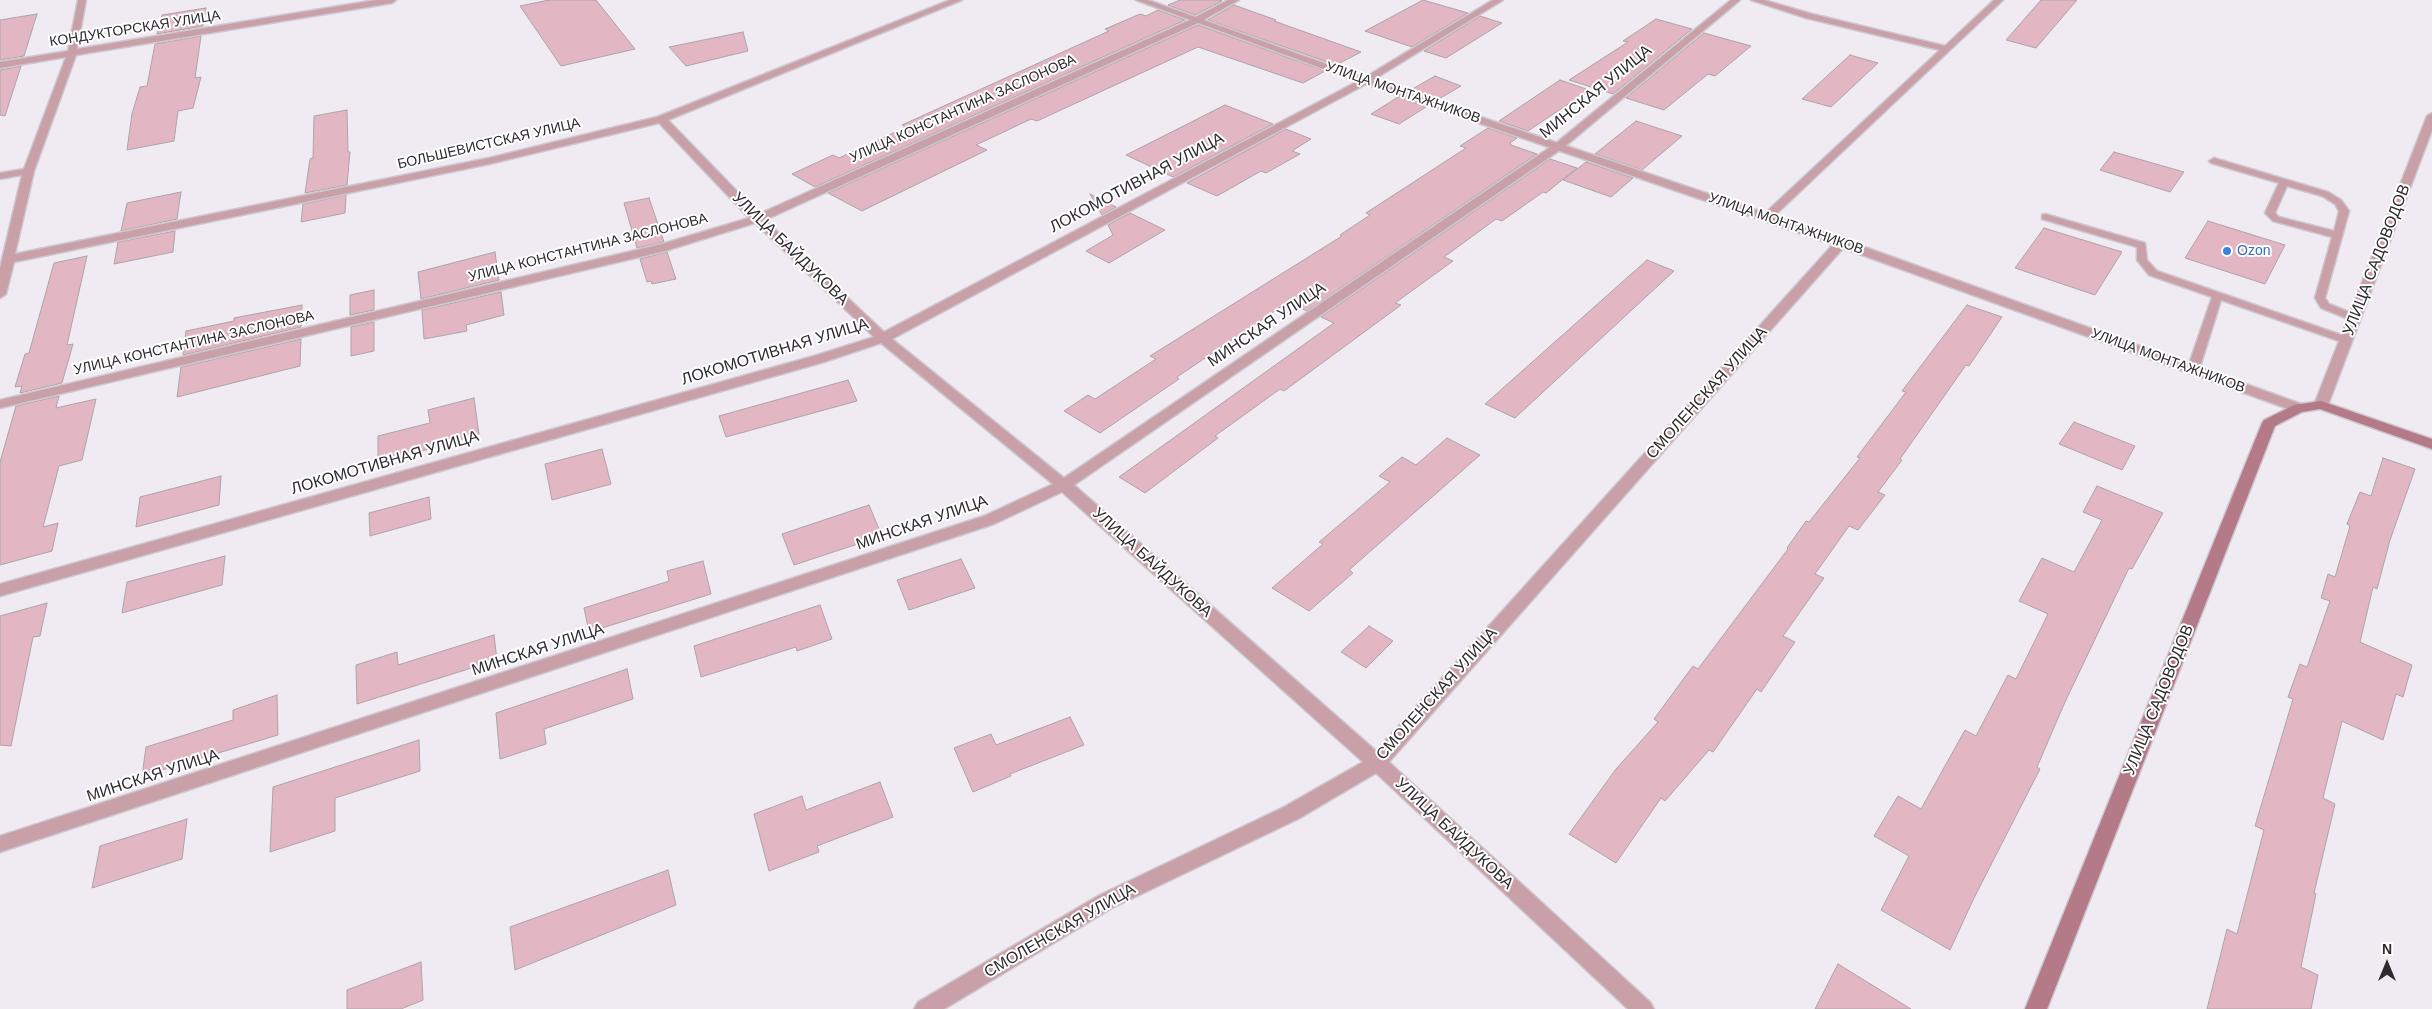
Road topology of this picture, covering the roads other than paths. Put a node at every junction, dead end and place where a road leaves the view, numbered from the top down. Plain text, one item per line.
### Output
1 (82, 0) edge
2 (392, 0) edge
3 (958, 0) edge
4 (1140, 0) edge
5 (1235, 0) edge
6 (1499, 0) edge
7 (1736, 0) edge
8 (1755, 0) edge
9 (1999, 0) edge
10 (1195, 21) junction
11 (1947, 48) junction
12 (72, 53) junction
13 (0, 65) edge
14 (1365, 81) junction
15 (2432, 116) edge
16 (661, 119) junction
17 (1559, 146) junction
18 (2214, 161) dead end
19 (29, 170) junction
20 (0, 176) edge
21 (2284, 182) junction
22 (1767, 217) junction
23 (2045, 217) dead end
24 (757, 219) junction
25 (2337, 236) junction
26 (1842, 243) junction
27 (10, 259) junction
28 (3, 273) edge
29 (0, 294) edge
30 (2217, 297) junction
31 (2355, 318) junction
32 (883, 338) junction
33 (2346, 340) junction
34 (2193, 370) junction
35 (0, 404) edge
36 (2322, 405) junction
37 (2299, 408) junction
38 (2432, 444) edge
39 (1064, 485) junction
40 (0, 590) edge
41 (1377, 763) junction
42 (0, 844) edge
43 (925, 1009) edge
44 (1643, 1009) edge
45 (2036, 1009) edge

1 - 12 street
2 - 12 street, КОНДУКТОРСКАЯ УЛИЦА
3 - 16 street, БОЛЬШЕВИСТСКАЯ УЛИЦА
4 - 10 street, УЛИЦА МОНТАЖНИКОВ
5 - 10 street, УЛИЦА КОНСТАНТИНА ЗАСЛОНОВА
6 - 14 street, ЛОКОМОТИВНАЯ УЛИЦА
7 - 17 street, МИНСКАЯ УЛИЦА
8 - 11 street
9 - 11 street
10 - 14 street, УЛИЦА МОНТАЖНИКОВ
10 - 24 street, УЛИЦА КОНСТАНТИНА ЗАСЛОНОВА
11 - 22 street
12 - 13 street, КОНДУКТОРСКАЯ УЛИЦА
12 - 19 street
14 - 17 street, УЛИЦА МОНТАЖНИКОВ
14 - 32 street, ЛОКОМОТИВНАЯ УЛИЦА
15 - 31 street, УЛИЦА САДОВОДОВ
16 - 24 street, УЛИЦА БАЙДУКОВА
16 - 27 street, БОЛЬШЕВИСТСКАЯ УЛИЦА
17 - 22 street, УЛИЦА МОНТАЖНИКОВ
17 - 39 street, МИНСКАЯ УЛИЦА
18 - 21 lane
19 - 20 street
19 - 27 street
21 - 25 lane
21 - 25 lane
22 - 26 street, УЛИЦА МОНТАЖНИКОВ
23 - 30 lane
24 - 32 street, УЛИЦА БАЙДУКОВА
24 - 35 street, УЛИЦА КОНСТАНТИНА ЗАСЛОНОВА
25 - 31 lane
26 - 34 street, УЛИЦА МОНТАЖНИКОВ
26 - 41 street, СМОЛЕНСКАЯ УЛИЦА
27 - 28 street
28 - 29 street
30 - 33 lane
30 - 34 lane
31 - 33 street, УЛИЦА САДОВОДОВ
32 - 39 street, УЛИЦА БАЙДУКОВА
32 - 40 street, ЛОКОМОТИВНАЯ УЛИЦА
33 - 36 street, УЛИЦА САДОВОДОВ
34 - 37 street, УЛИЦА МОНТАЖНИКОВ
36 - 37 main road, УЛИЦА МОНТАЖНИКОВ
36 - 38 main road, УЛИЦА МОНТАЖНИКОВ
37 - 45 main road, УЛИЦА САДОВОДОВ
39 - 41 street, УЛИЦА БАЙДУКОВА
39 - 42 street, МИНСКАЯ УЛИЦА
41 - 43 street, СМОЛЕНСКАЯ УЛИЦА
41 - 44 street, УЛИЦА БАЙДУКОВА

